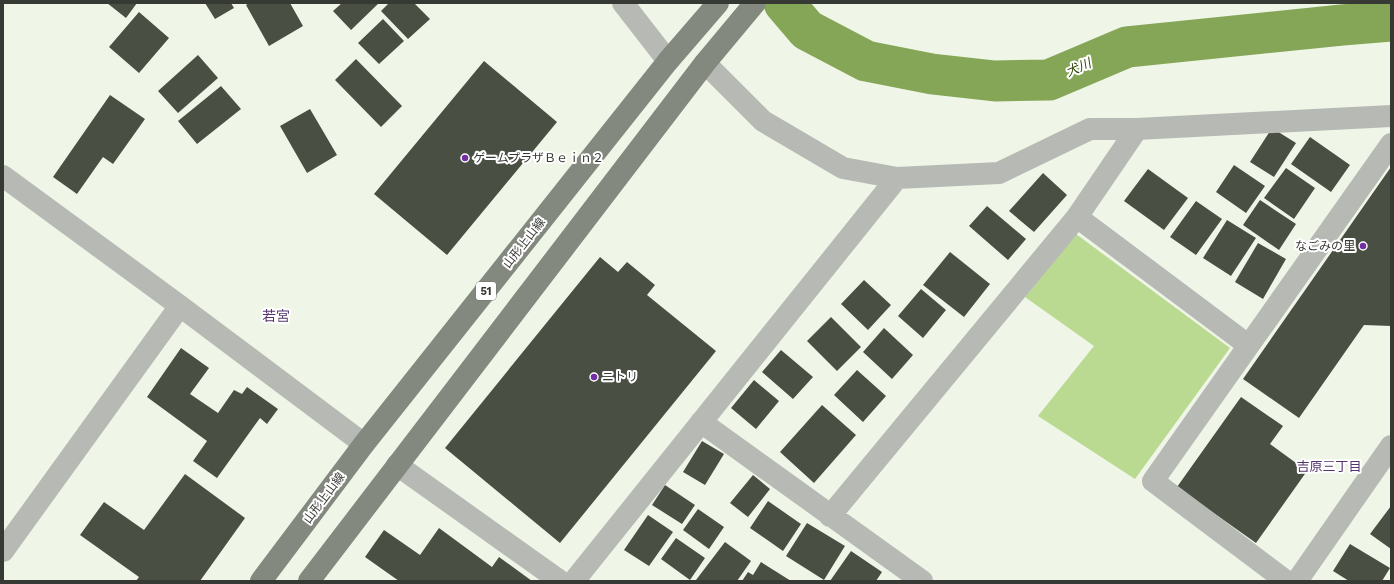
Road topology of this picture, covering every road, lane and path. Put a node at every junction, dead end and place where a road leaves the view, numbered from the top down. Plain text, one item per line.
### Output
1 (623, 3) edge
2 (755, 3) edge
3 (717, 4) edge
4 (668, 61) junction
5 (705, 63) junction
6 (1391, 116) edge
7 (1137, 129) junction
8 (1391, 144) edge
9 (3, 176) edge
10 (896, 178) junction
11 (1077, 217) junction
12 (180, 306) junction
13 (1248, 345) junction
14 (701, 422) junction
15 (364, 444) junction
16 (1391, 446) edge
17 (397, 465) junction
18 (830, 516) junction
19 (3, 551) edge
20 (261, 581) edge
21 (309, 581) edge
22 (560, 581) edge
23 (574, 581) edge
24 (922, 581) edge
25 (1286, 581) edge
26 (1297, 581) edge

1 - 4 lane
2 - 5 main road
3 - 4 main road, 山形上山線 / 51
4 - 15 main road, 山形上山線 / 51
5 - 10 lane
5 - 17 main road
6 - 7 lane
7 - 10 lane
7 - 11 lane
8 - 13 lane
9 - 12 lane
10 - 14 lane
11 - 13 lane
11 - 18 lane
12 - 15 lane
12 - 19 lane
13 - 25 lane
14 - 18 lane
14 - 23 lane
15 - 20 main road, 山形上山線 / 51
16 - 26 lane
17 - 21 main road
17 - 22 lane
18 - 24 lane

